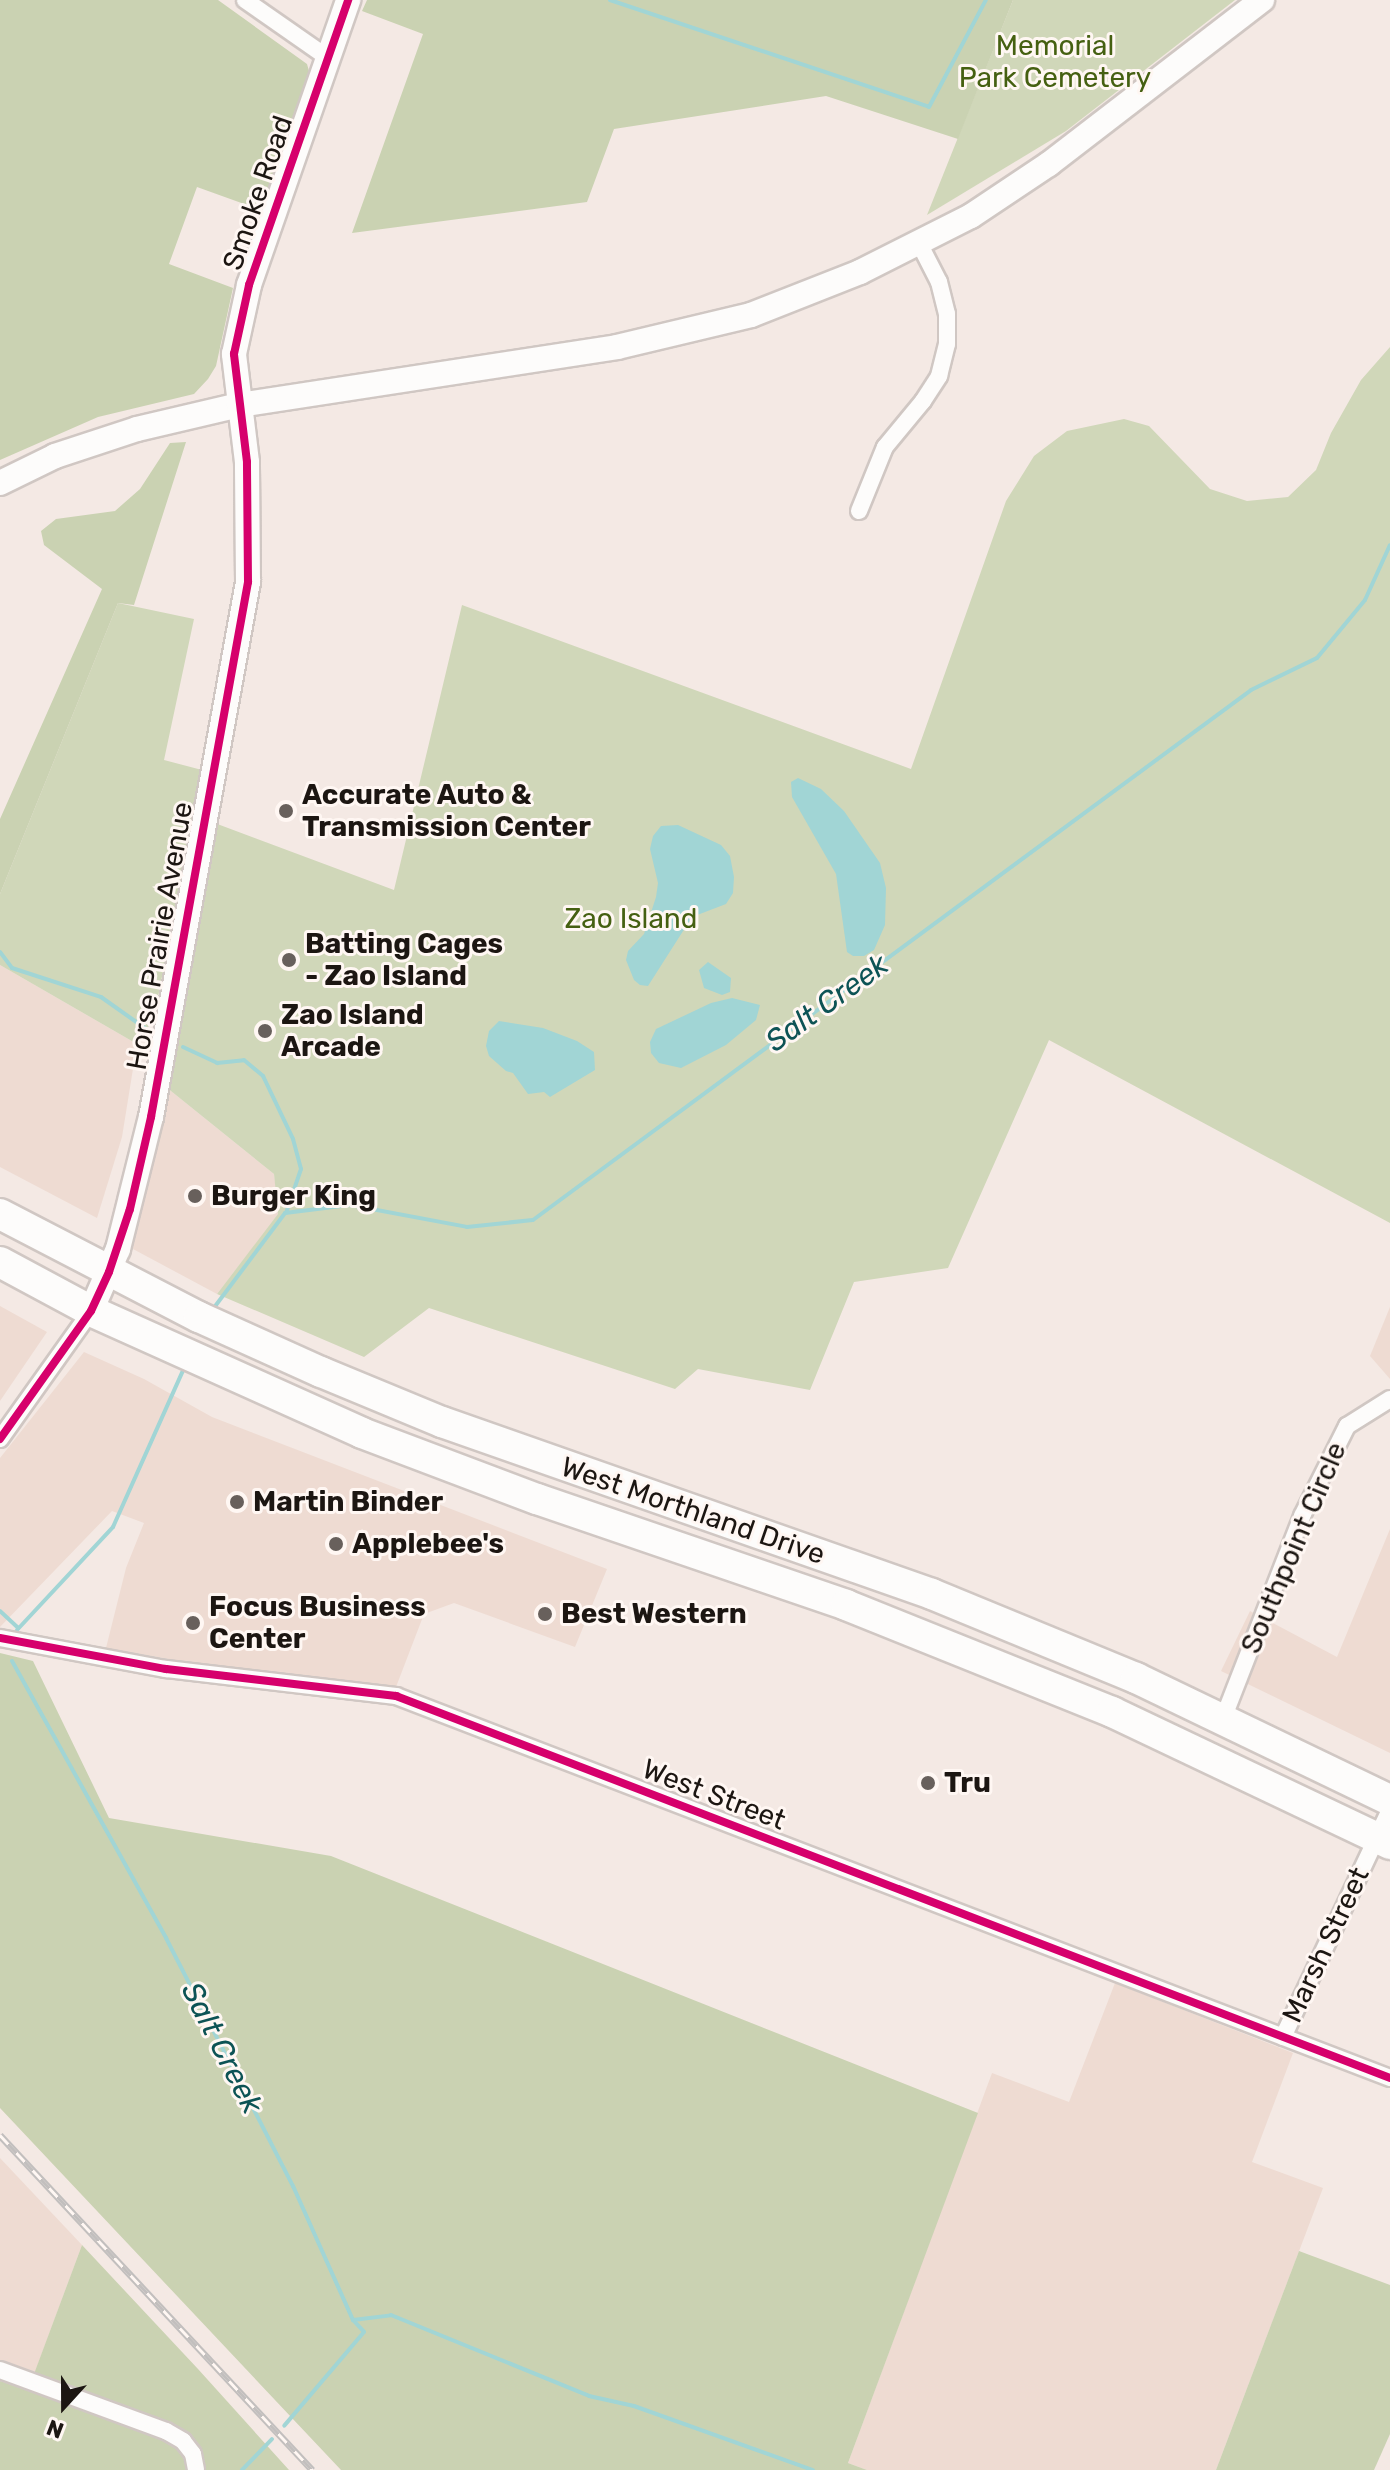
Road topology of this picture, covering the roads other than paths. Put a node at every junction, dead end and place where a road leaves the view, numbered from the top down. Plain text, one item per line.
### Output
1 (245, 0) edge
2 (348, 0) edge
3 (1262, 0) edge
4 (328, 58) junction
5 (919, 243) junction
6 (239, 405) junction
7 (0, 483) edge
8 (859, 511) dead end
9 (0, 1214) edge
10 (0, 1262) edge
11 (109, 1272) junction
12 (91, 1311) junction
13 (1390, 1399) edge
14 (0, 1439) edge
15 (0, 1638) edge
16 (1223, 1719) junction
17 (1390, 1800) edge
18 (1390, 1810) edge
19 (1383, 1841) edge
20 (1283, 2037) junction
21 (1390, 2078) edge
22 (0, 2370) edge
23 (196, 2470) edge

1 - 4 street
2 - 4 main road, Smoke Road
3 - 5 main road
4 - 6 main road, Smoke Road
5 - 6 main road
5 - 8 street
6 - 7 main road
6 - 11 main road, Horse Prairie Avenue
9 - 11 highway, West Morthland Drive
10 - 12 highway, West Morthland Drive
11 - 12 main road, Horse Prairie Avenue
11 - 16 highway, West Morthland Drive
12 - 14 street, Horse Prairie Avenue
12 - 19 highway, West Morthland Drive
13 - 16 street, Southpoint Circle
15 - 20 street, West Street
16 - 17 highway, West Morthland Drive
18 - 19 street, Marsh Street
19 - 20 street, Marsh Street
20 - 21 street, West Street
22 - 23 street

